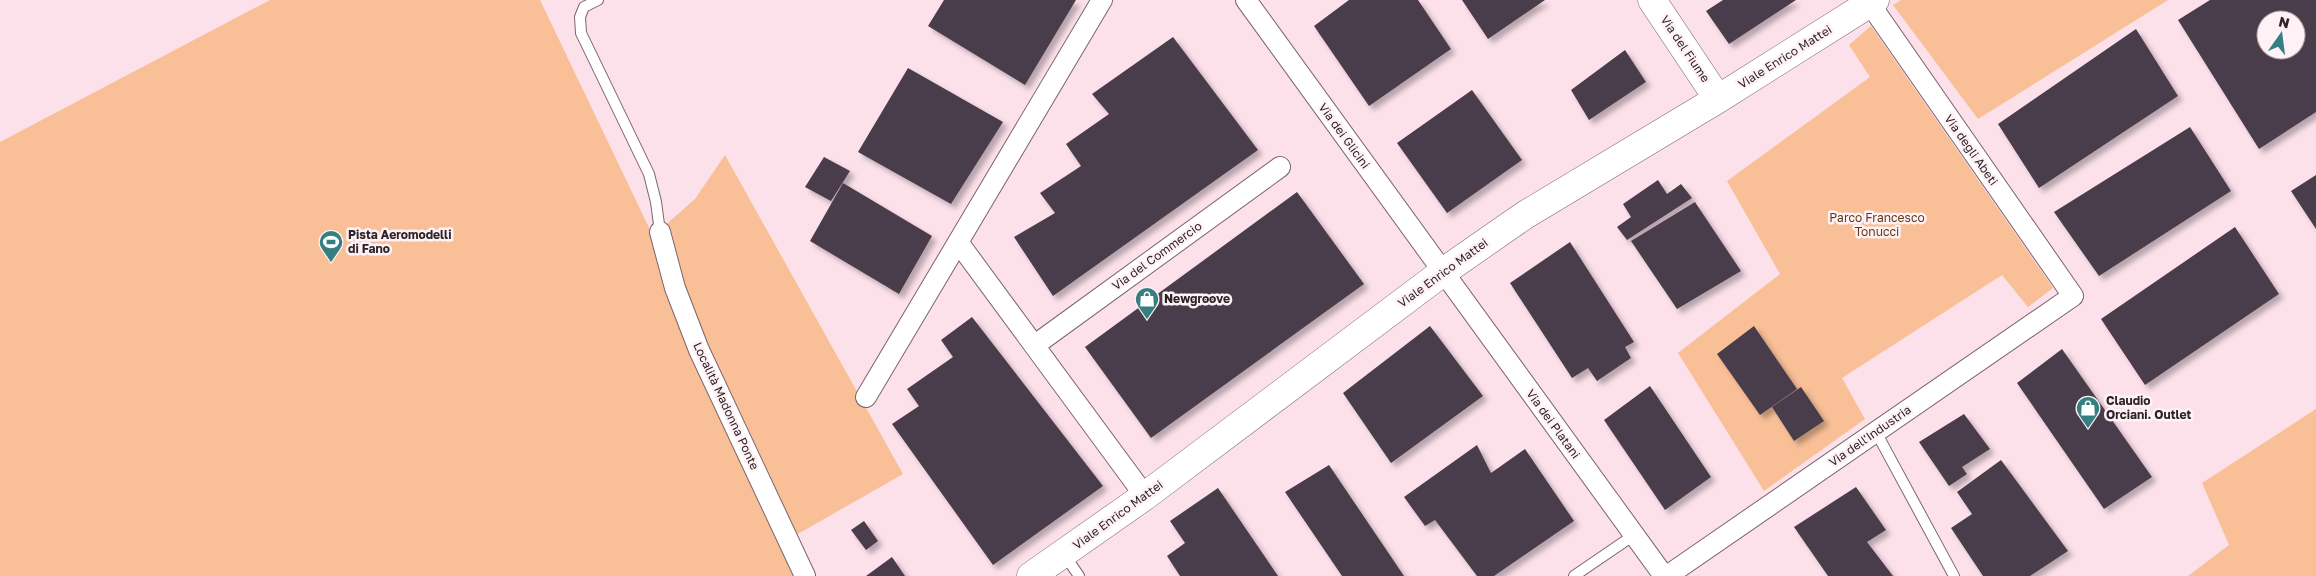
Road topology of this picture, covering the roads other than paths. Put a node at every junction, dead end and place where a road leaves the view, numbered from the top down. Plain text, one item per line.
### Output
1 (598, 0) edge
2 (1102, 0) edge
3 (1246, 0) edge
4 (1652, 0) edge
5 (1872, 2) edge
6 (1718, 98) junction
7 (1280, 167) dead end
8 (660, 232) joint
9 (958, 242) junction
10 (1443, 272) junction
11 (2073, 296) joint
12 (1035, 345) junction
13 (866, 397) dead end
14 (1876, 432) junction
15 (1145, 496) junction
16 (1634, 535) junction
17 (1063, 554) junction
18 (804, 576) edge
19 (1031, 576) edge
20 (1079, 576) edge
21 (1574, 576) edge
22 (1665, 576) edge
23 (1954, 576) edge

1 - 8 lane
2 - 9 street
3 - 10 street, Via dei Glicini
4 - 6 street, Via del Fiume
5 - 6 street, Viale Enrico Mattei
5 - 11 street, Via degli Abeti
6 - 10 street, Viale Enrico Mattei
7 - 12 street, Via del Commercio
8 - 18 street, Località Madonna Ponte
9 - 12 street
9 - 13 street
10 - 15 street, Viale Enrico Mattei
10 - 16 street, Via dei Platani
11 - 14 street, Via dell'Industria
12 - 15 street
14 - 22 street, Via dell'Industria
14 - 23 lane
15 - 17 street, Viale Enrico Mattei
16 - 21 lane
16 - 22 street, Via dei Platani
17 - 19 street, Viale Enrico Mattei
17 - 20 lane

